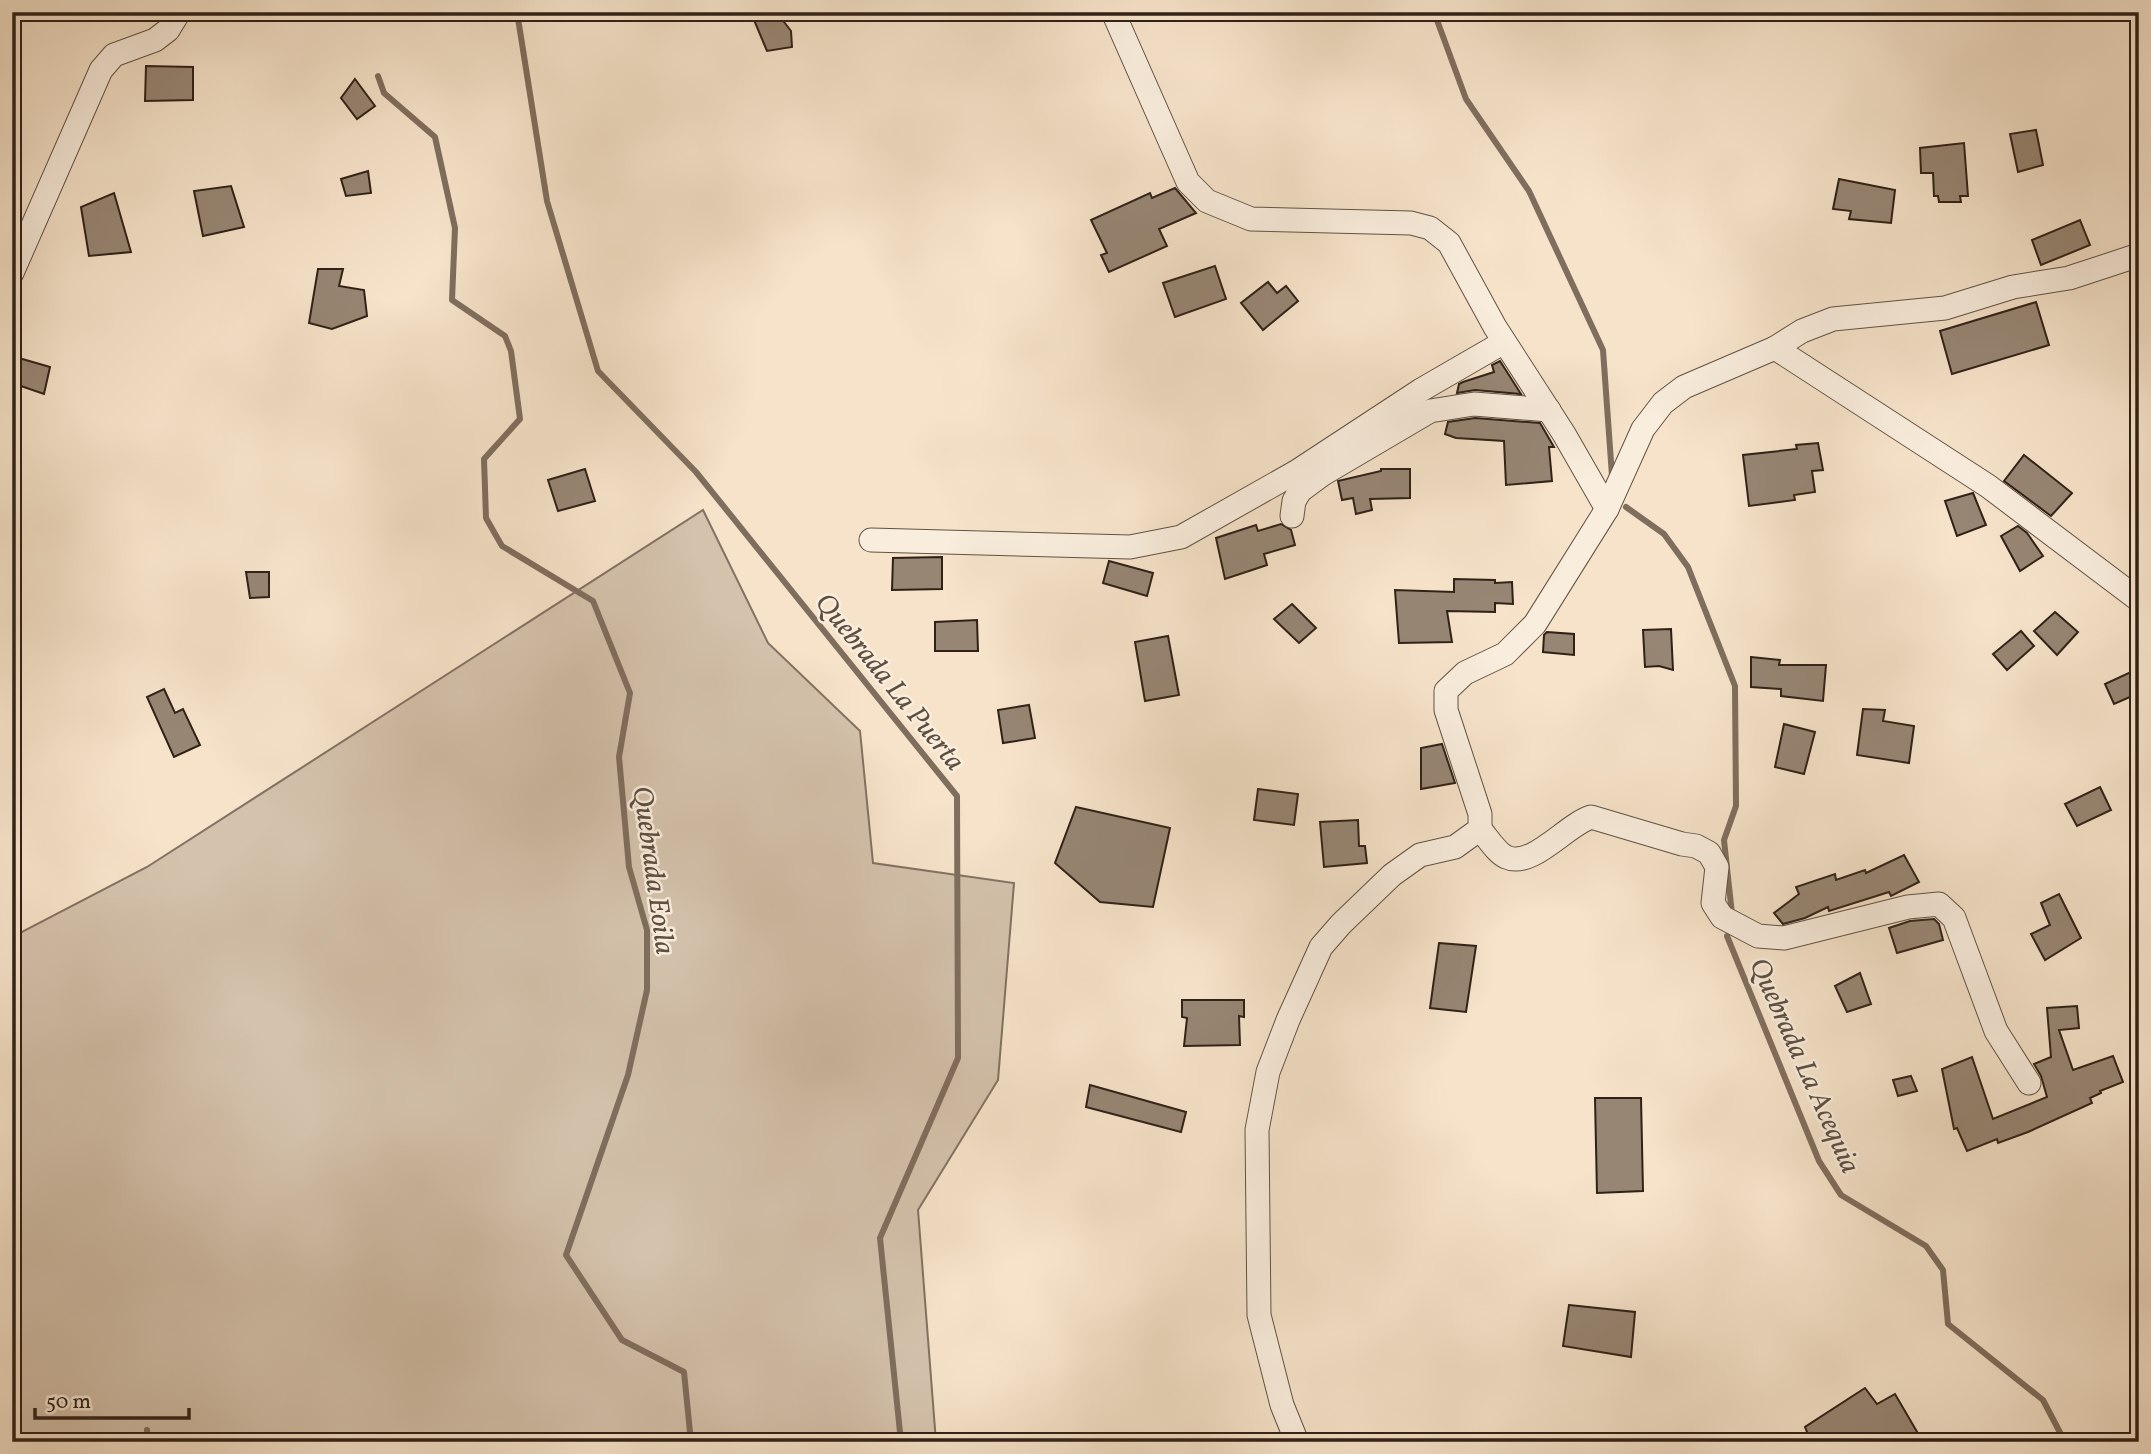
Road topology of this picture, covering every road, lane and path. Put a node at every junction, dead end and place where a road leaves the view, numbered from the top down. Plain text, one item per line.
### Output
1 (179, 12) edge
2 (1113, 12) edge
3 (2139, 254) edge
4 (12, 273) edge
5 (1504, 342) junction
6 (1775, 348) junction
7 (1549, 410) junction
8 (1607, 509) junction
9 (1292, 516) dead end
10 (871, 540) dead end
11 (2139, 600) edge
12 (1480, 829) junction
13 (2029, 1083) dead end
14 (1297, 1442) edge

1 - 4 street
2 - 5 street
3 - 6 street
5 - 7 street
5 - 10 street
6 - 8 street
6 - 11 street
7 - 8 street
7 - 9 street
8 - 12 street
12 - 13 street
12 - 14 street

